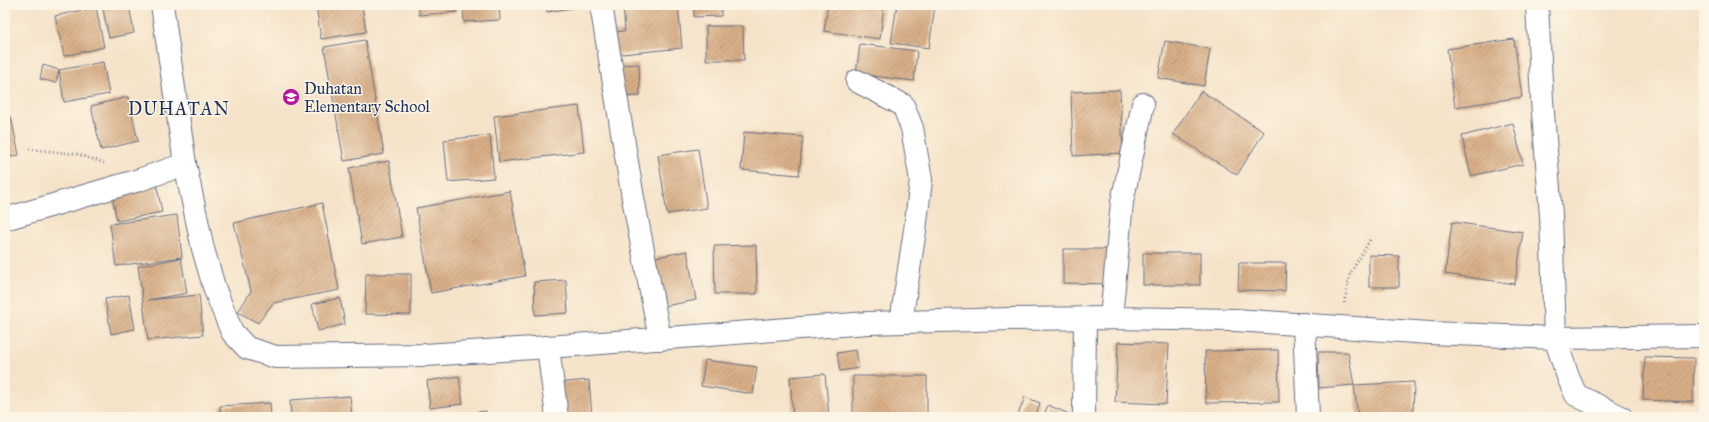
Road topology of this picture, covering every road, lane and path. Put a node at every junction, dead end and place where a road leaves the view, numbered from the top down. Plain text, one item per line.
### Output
1 (162, 5) edge
2 (601, 5) edge
3 (1537, 5) edge
4 (857, 81) dead end
5 (1143, 104) dead end
6 (29, 149) dead end
7 (185, 164) junction
8 (139, 180) junction
9 (5, 219) edge
10 (1371, 238) dead end
11 (1110, 318) junction
12 (1085, 320) junction
13 (901, 322) junction
14 (1304, 324) junction
15 (1339, 326) junction
16 (1704, 336) edge
17 (660, 338) junction
18 (1555, 338) junction
19 (548, 347) junction
20 (556, 417) edge
21 (1084, 417) edge
22 (1308, 417) edge
23 (1621, 417) edge

1 - 7 street
2 - 17 street
3 - 18 street
4 - 13 street
5 - 11 street
6 - 8 path
7 - 8 street
7 - 19 street
8 - 9 street
10 - 15 path
11 - 12 street
11 - 14 street
12 - 13 street
12 - 21 street
13 - 17 street
14 - 15 street
14 - 22 street
15 - 18 street
16 - 18 street
17 - 19 street
18 - 23 street
19 - 20 street

